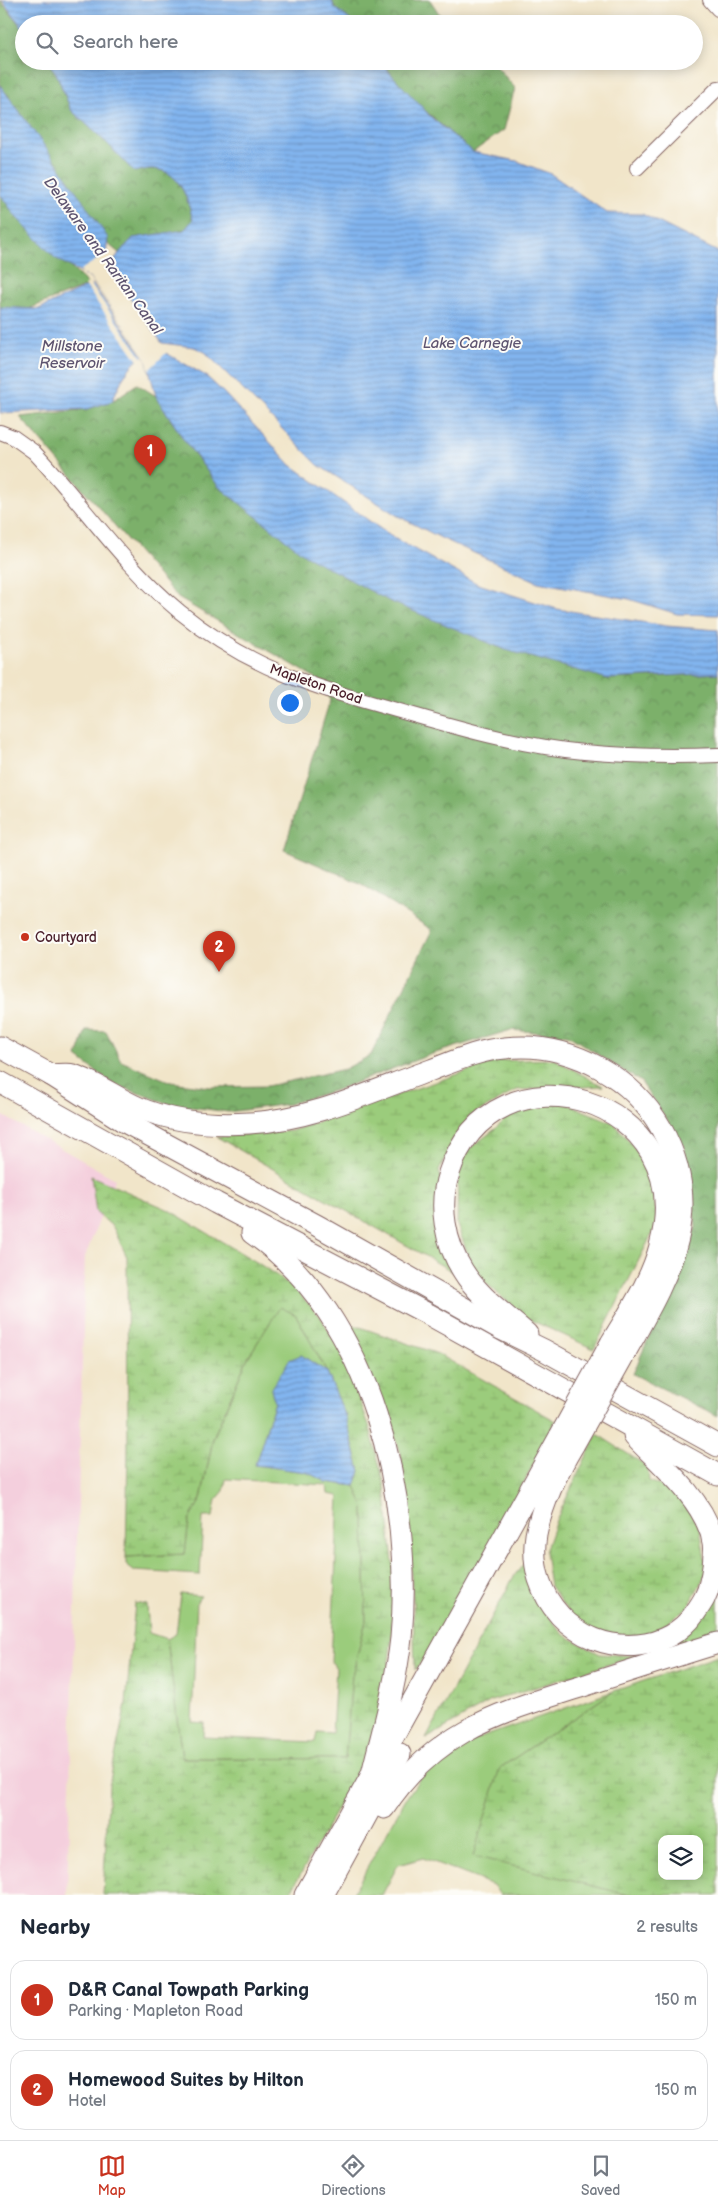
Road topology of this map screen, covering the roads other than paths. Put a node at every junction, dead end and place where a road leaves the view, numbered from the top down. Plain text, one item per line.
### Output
1 (710, 0) edge
2 (718, 9) edge
3 (718, 88) edge
4 (637, 168) dead end
5 (0, 432) edge
6 (718, 755) edge
7 (0, 1047) edge
8 (51, 1075) junction
9 (0, 1082) edge
10 (216, 1202) junction
11 (618, 1347) junction
12 (544, 1350) junction
13 (620, 1421) junction
14 (567, 1440) junction
15 (718, 1446) edge
16 (561, 1466) junction
17 (718, 1475) edge
18 (718, 1643) edge
19 (372, 1774) junction
20 (305, 1895) edge
21 (323, 1895) edge
22 (335, 1895) edge

1 - 2 street
3 - 4 street
5 - 6 street, Mapleton Road
7 - 8 highway
8 - 11 highway
8 - 12 highway
9 - 10 highway
10 - 13 highway
10 - 19 highway
11 - 12 highway
11 - 14 highway, bridge
12 - 15 highway
13 - 16 highway
13 - 17 highway
14 - 16 highway
14 - 19 highway
16 - 21 highway
18 - 22 highway
19 - 20 highway

